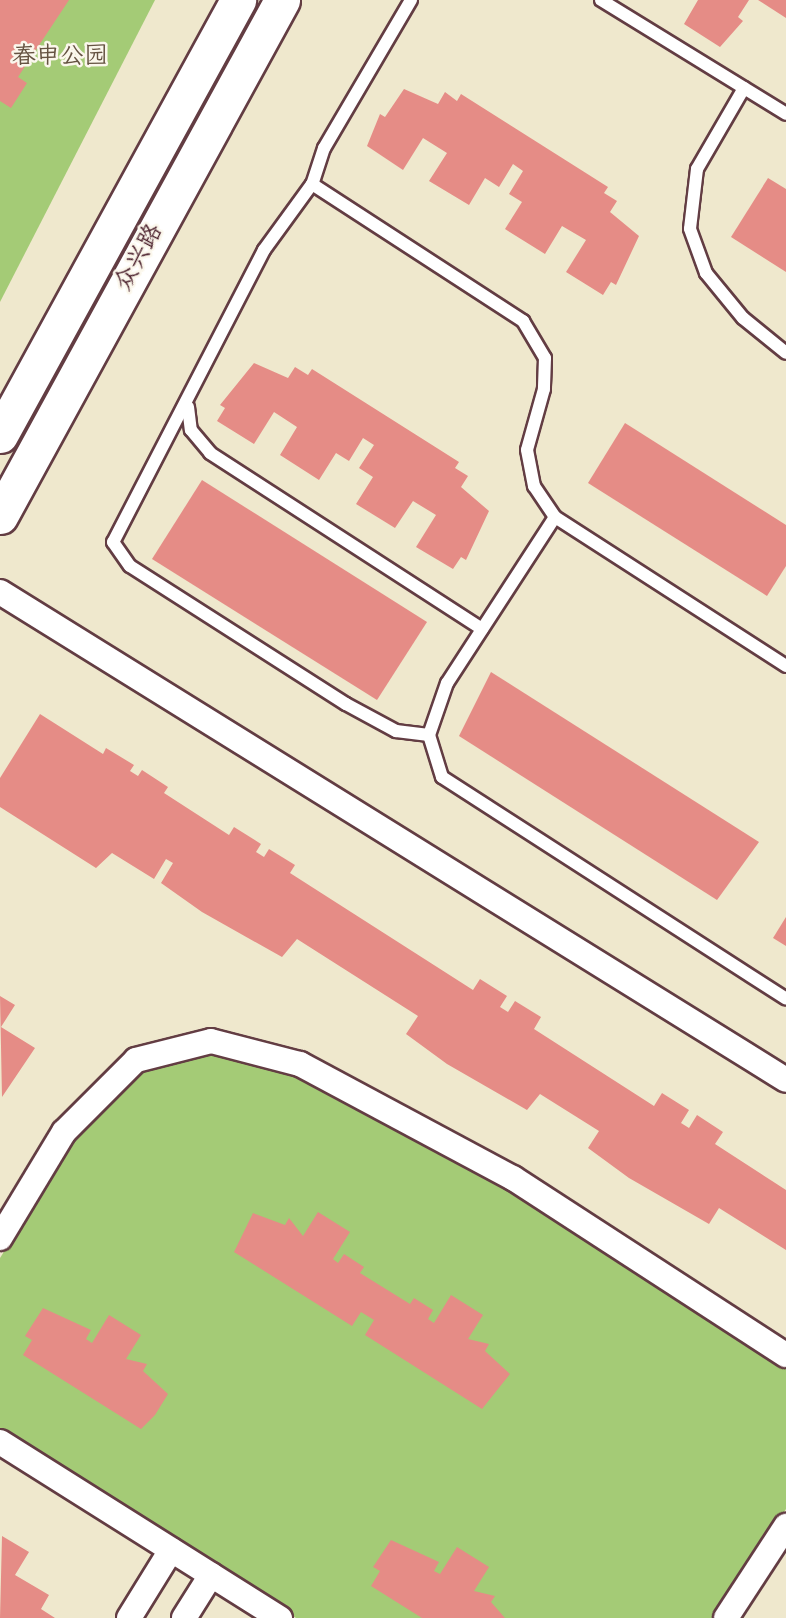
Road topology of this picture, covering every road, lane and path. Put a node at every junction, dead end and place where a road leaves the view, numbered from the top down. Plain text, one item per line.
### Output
1 (239, 0) edge
2 (282, 0) edge
3 (411, 0) edge
4 (601, 0) edge
5 (744, 88) dead end
6 (786, 114) edge
7 (312, 184) junction
8 (786, 353) edge
9 (188, 407) junction
10 (0, 435) edge
11 (0, 516) edge
12 (555, 517) junction
13 (0, 592) edge
14 (482, 629) junction
15 (786, 666) edge
16 (429, 736) junction
17 (786, 999) edge
18 (786, 1080) edge
19 (0, 1238) edge
20 (786, 1355) edge
21 (0, 1442) edge
22 (786, 1527) edge
23 (171, 1550) junction
24 (211, 1575) junction
25 (129, 1618) edge
26 (184, 1618) edge
27 (280, 1618) edge
28 (726, 1618) edge

1 - 10 street, 众兴路
2 - 11 street, 众兴路
3 - 7 lane
4 - 6 lane
5 - 8 lane
7 - 9 lane
7 - 12 lane
9 - 14 lane
9 - 16 lane
12 - 14 lane
12 - 15 lane
13 - 18 street
14 - 16 lane
16 - 17 lane
19 - 20 street
21 - 23 street
22 - 28 street
23 - 24 street
23 - 25 street
24 - 26 street
24 - 27 street

